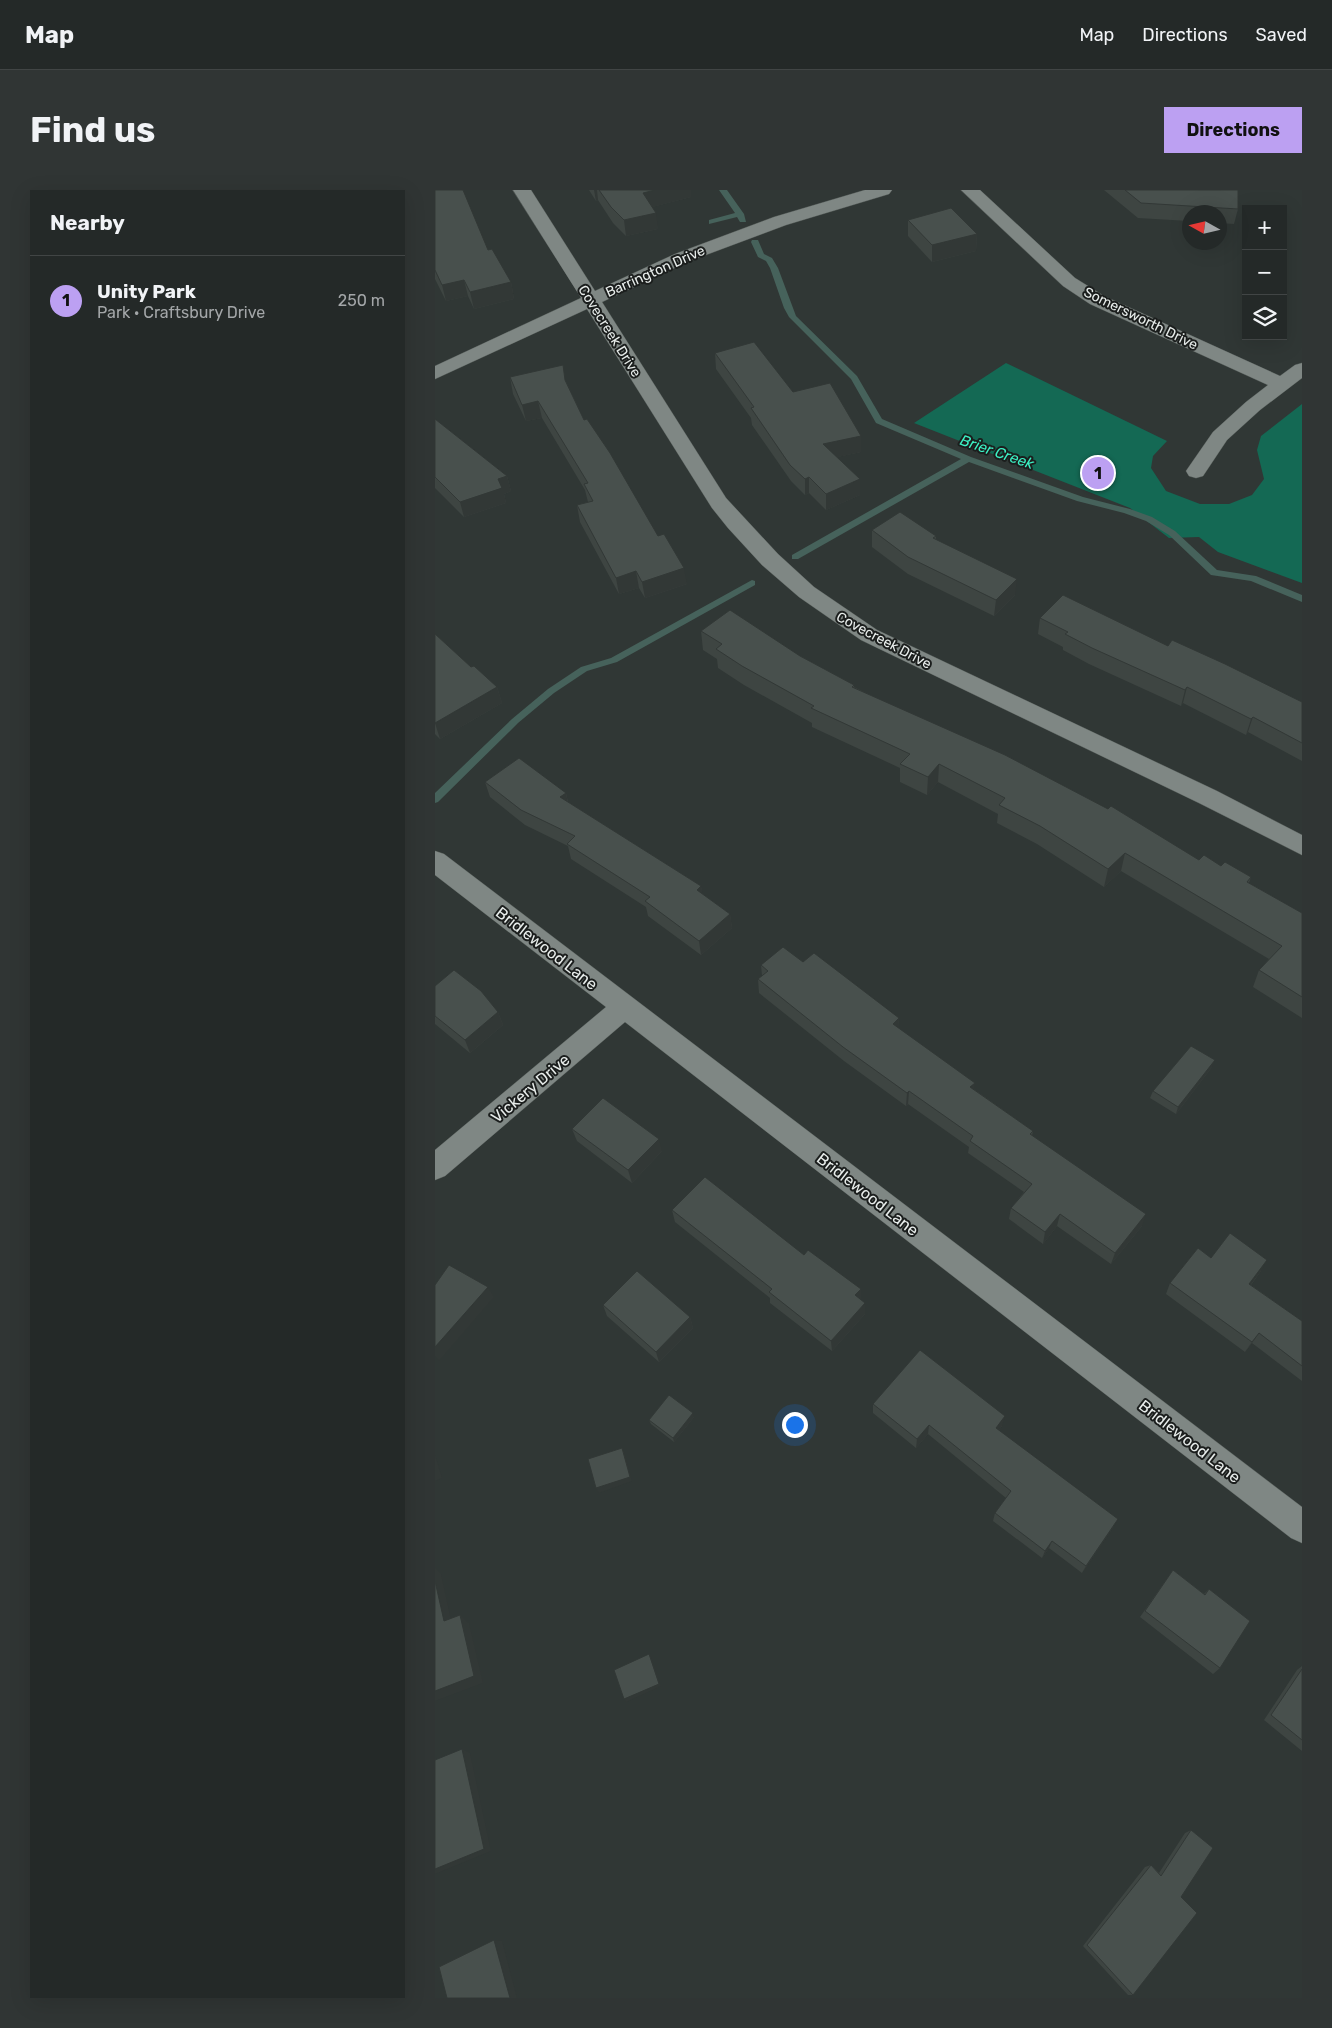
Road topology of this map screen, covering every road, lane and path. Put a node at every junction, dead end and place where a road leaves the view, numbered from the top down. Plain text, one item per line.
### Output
1 (522, 190) edge
2 (883, 190) edge
3 (970, 190) edge
4 (590, 300) junction
5 (1302, 369) edge
6 (435, 373) edge
7 (1281, 384) junction
8 (1196, 471) dead end
9 (1302, 846) edge
10 (435, 861) edge
11 (625, 1007) junction
12 (435, 1167) edge
13 (1302, 1527) edge

1 - 4 street, Covecreek Drive
2 - 4 street, Barrington Drive
3 - 7 street, Somersworth Drive
4 - 6 street, Barrington Drive
4 - 9 street, Covecreek Drive
5 - 7 street
7 - 8 street
10 - 11 street, Bridlewood Lane
11 - 12 street, Vickery Drive
11 - 13 street, Bridlewood Lane

